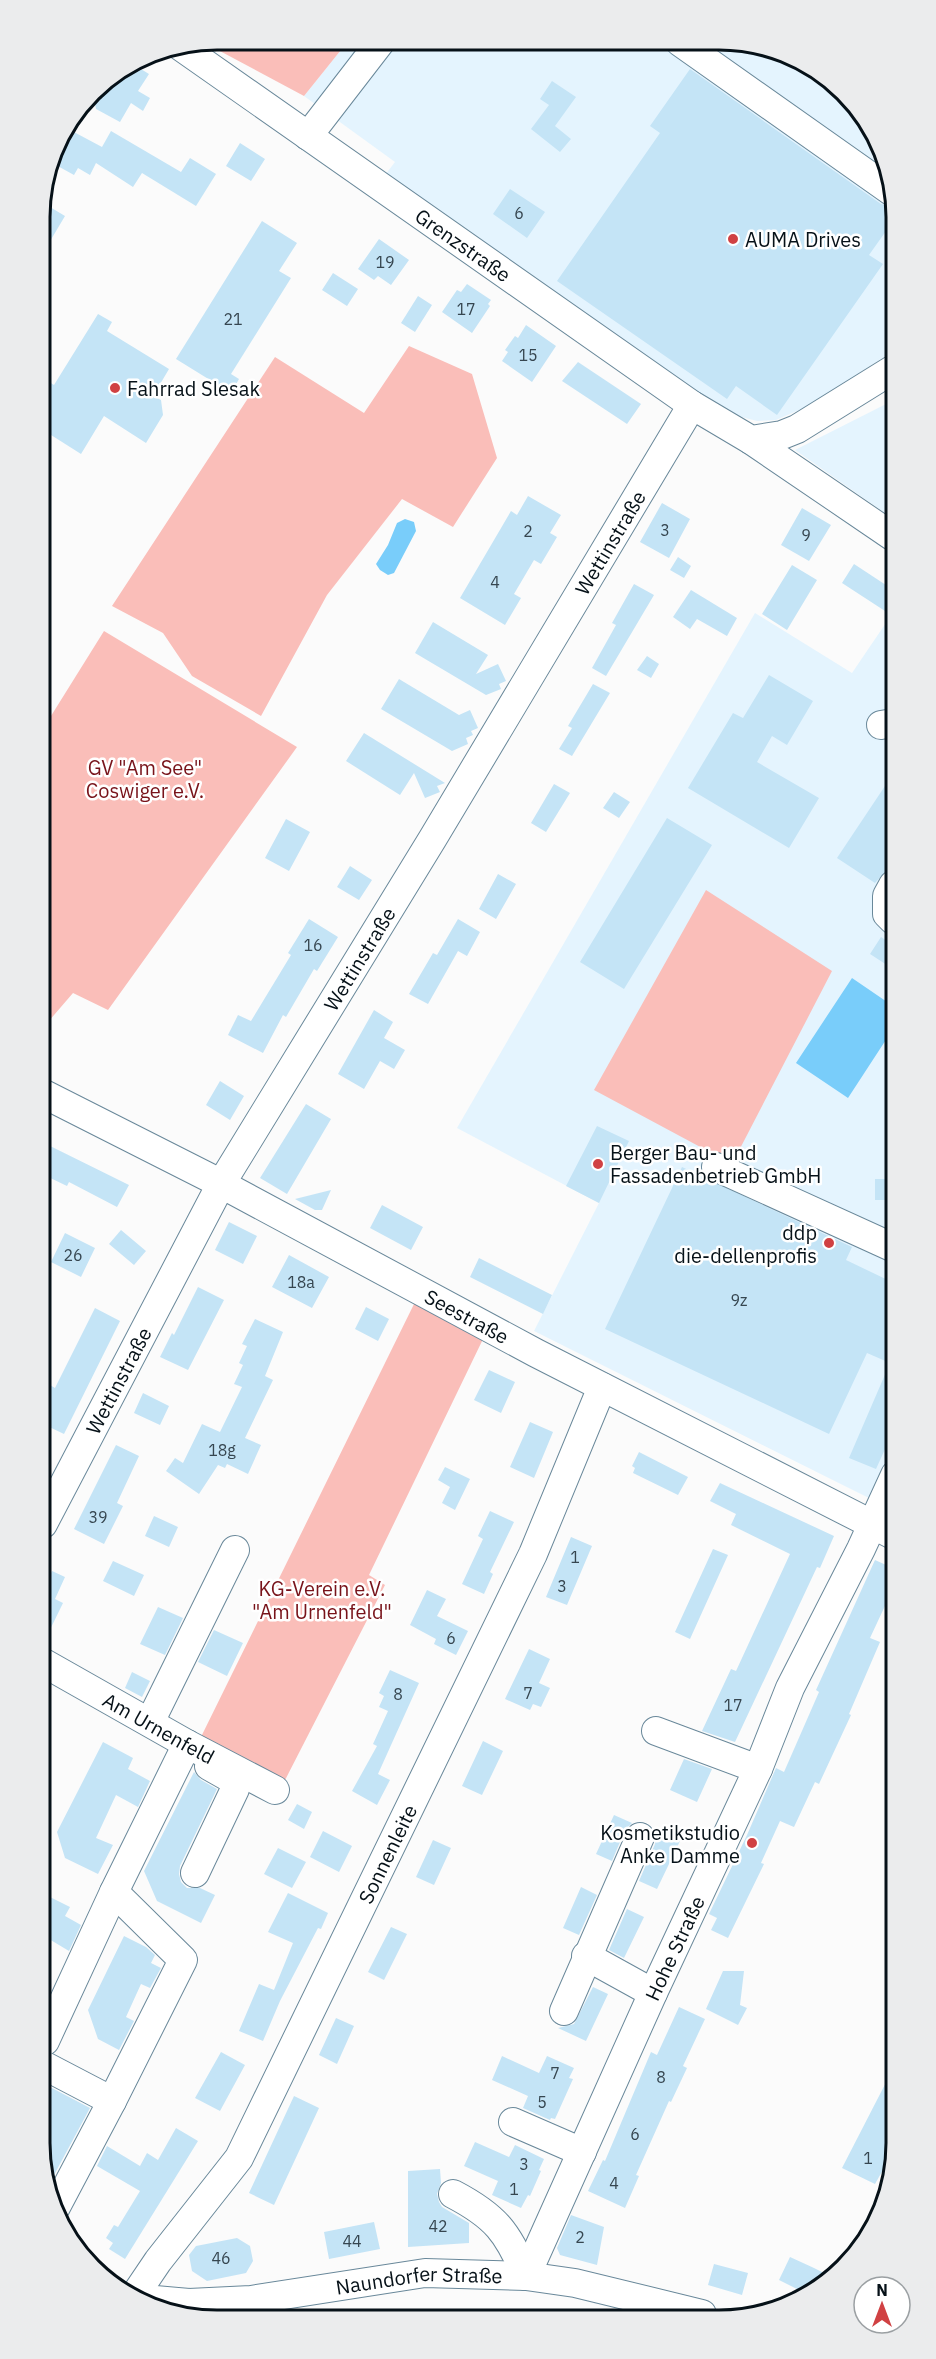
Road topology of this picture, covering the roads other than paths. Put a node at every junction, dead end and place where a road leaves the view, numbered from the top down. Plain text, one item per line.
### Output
1 (374, 50) edge
2 (691, 50) edge
3 (189, 52) edge
4 (308, 136) junction
5 (883, 185) edge
6 (886, 374) edge
7 (692, 405) junction
8 (751, 440) junction
9 (886, 533) edge
10 (50, 1097) edge
11 (716, 1167) dead end
12 (221, 1184) junction
13 (886, 1244) edge
14 (602, 1387) junction
15 (50, 1511) edge
16 (884, 1531) edge
17 (235, 1550) dead end
18 (50, 1665) edge
19 (150, 1722) junction
20 (656, 1731) dead end
21 (185, 1748) junction
22 (758, 1769) junction
23 (275, 1790) dead end
24 (640, 1837) dead end
25 (195, 1873) dead end
26 (114, 1892) junction
27 (586, 1956) junction
28 (653, 1993) junction
29 (564, 2012) dead end
30 (50, 2030) edge
31 (50, 2069) edge
32 (112, 2101) junction
33 (513, 2122) dead end
34 (582, 2152) junction
35 (453, 2194) dead end
36 (60, 2199) edge
37 (526, 2276) junction
38 (139, 2290) edge
39 (162, 2301) edge
40 (685, 2310) edge

1 - 4 street
2 - 5 street
3 - 4 street, Grenzstraße
4 - 7 street, Grenzstraße
6 - 8 street
7 - 8 street, Grenzstraße
7 - 12 street, Wettinstraße
8 - 9 street, Grenzstraße
10 - 12 street, Seestraße
11 - 13 street
12 - 14 street, Seestraße
12 - 15 street, Wettinstraße
14 - 16 street, Seestraße
14 - 38 street, Sonnenleite
16 - 22 street, Hohe Straße
17 - 19 street
18 - 19 street, Am Urnenfeld
19 - 21 street, Am Urnenfeld
20 - 22 street
21 - 23 street, Am Urnenfeld
21 - 25 street
21 - 26 street
22 - 28 street, Hohe Straße
24 - 27 street
26 - 30 street
26 - 32 street
27 - 28 street
27 - 29 street
28 - 34 street, Hohe Straße
31 - 32 street
32 - 36 street
33 - 34 street
34 - 37 street, Hohe Straße
35 - 37 street
37 - 39 street, Naundorfer Straße
37 - 40 street, Naundorfer Straße

